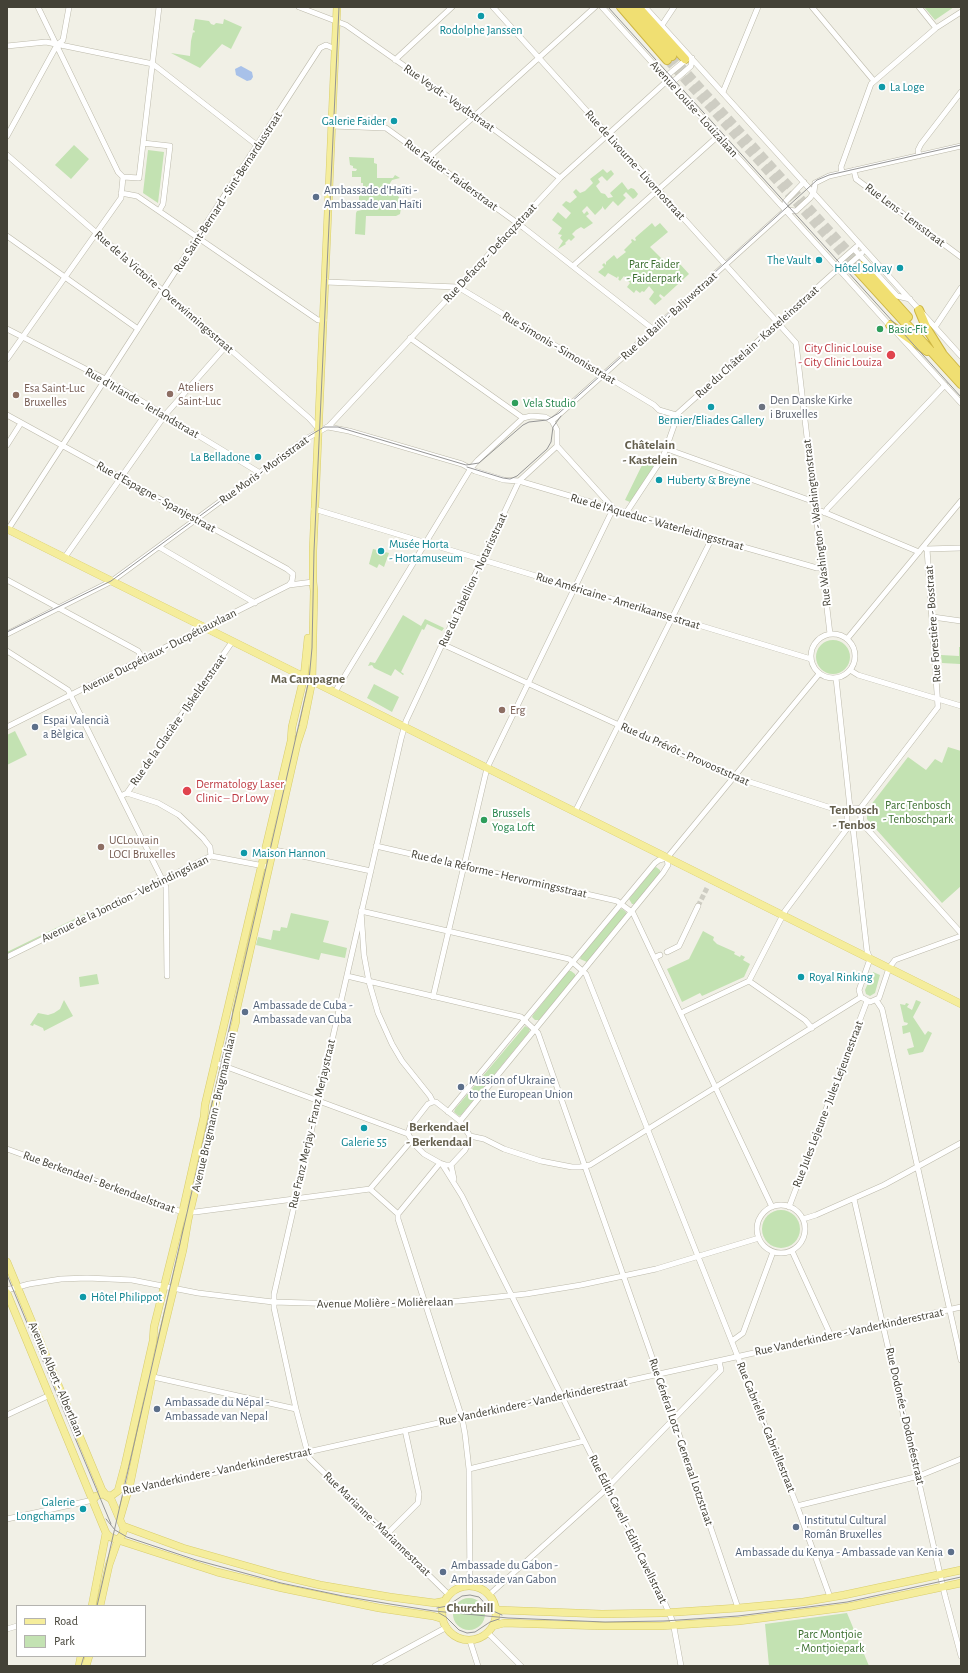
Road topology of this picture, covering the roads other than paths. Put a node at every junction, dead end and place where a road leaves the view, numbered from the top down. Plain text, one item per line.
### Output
1 (38, 7) edge
2 (69, 7) edge
3 (160, 7) edge
4 (299, 7) edge
5 (337, 7) edge
6 (452, 7) edge
7 (493, 7) edge
8 (596, 7) edge
9 (602, 7) edge
10 (621, 7) edge
11 (629, 7) edge
12 (638, 7) edge
13 (645, 7) edge
14 (674, 7) edge
15 (758, 7) edge
16 (812, 7) edge
17 (919, 7) edge
18 (961, 12) edge
19 (336, 21) junction
20 (662, 25) junction
21 (936, 28) junction
22 (57, 45) junction
23 (7, 46) edge
24 (335, 49) junction
25 (538, 58) junction
26 (688, 59) junction
27 (395, 60) junction
28 (153, 64) junction
29 (668, 80) junction
30 (874, 81) junction
31 (723, 92) junction
32 (961, 92) edge
33 (474, 116) junction
34 (332, 126) junction
35 (608, 135) junction
36 (7, 136) edge
37 (718, 136) junction
38 (144, 143) junction
39 (258, 146) junction
40 (961, 146) edge
41 (7, 156) edge
42 (919, 156) junction
43 (428, 158) junction
44 (854, 170) junction
45 (842, 173) junction
46 (123, 176) junction
47 (560, 178) junction
48 (804, 182) junction
49 (815, 183) junction
50 (658, 190) junction
51 (814, 192) junction
52 (122, 193) junction
53 (786, 210) junction
54 (159, 211) junction
55 (518, 224) junction
56 (96, 233) junction
57 (7, 236) edge
58 (198, 238) junction
59 (860, 244) junction
60 (854, 249) junction
61 (865, 250) junction
62 (860, 254) junction
63 (846, 256) junction
64 (961, 257) edge
65 (851, 262) junction
66 (726, 265) junction
67 (573, 266) junction
68 (838, 268) junction
69 (64, 277) junction
70 (325, 282) junction
71 (458, 287) junction
72 (961, 288) edge
73 (164, 291) junction
74 (910, 299) junction
75 (919, 310) junction
76 (324, 320) junction
77 (778, 322) junction
78 (890, 326) junction
79 (935, 327) junction
80 (7, 329) edge
81 (138, 329) junction
82 (654, 330) junction
83 (22, 337) junction
84 (410, 338) junction
85 (226, 346) junction
86 (961, 356) edge
87 (944, 357) junction
88 (7, 359) edge
89 (604, 375) junction
90 (957, 375) edge
91 (105, 380) junction
92 (945, 385) junction
93 (961, 385) edge
94 (961, 403) edge
95 (7, 415) edge
96 (165, 415) junction
97 (676, 415) junction
98 (523, 418) junction
99 (552, 421) junction
100 (21, 423) junction
101 (328, 427) junction
102 (319, 431) junction
103 (7, 445) edge
104 (62, 446) junction
105 (557, 446) junction
106 (667, 449) junction
107 (471, 468) junction
108 (260, 472) junction
109 (120, 478) junction
110 (519, 481) junction
111 (814, 500) junction
112 (961, 501) edge
113 (316, 509) junction
114 (613, 509) junction
115 (816, 511) junction
116 (626, 513) junction
117 (826, 513) junction
118 (197, 519) junction
119 (7, 530) edge
120 (712, 538) junction
121 (426, 543) junction
122 (159, 548) junction
123 (961, 548) edge
124 (923, 550) junction
125 (65, 557) junction
126 (482, 560) junction
127 (822, 568) junction
128 (7, 580) edge
129 (112, 581) junction
130 (313, 582) junction
131 (289, 585) junction
132 (575, 588) junction
133 (255, 603) junction
134 (59, 608) junction
135 (673, 618) junction
136 (933, 618) junction
137 (961, 621) edge
138 (206, 628) junction
139 (7, 634) edge
140 (830, 634) junction
141 (847, 639) junction
142 (232, 642) junction
143 (442, 644) junction
144 (7, 651) edge
145 (143, 659) junction
146 (811, 659) junction
147 (850, 670) junction
148 (819, 674) junction
149 (304, 677) junction
150 (836, 678) junction
151 (312, 681) junction
152 (528, 683) junction
153 (335, 692) junction
154 (71, 695) junction
155 (938, 699) junction
156 (961, 706) edge
157 (618, 724) junction
158 (7, 727) edge
159 (405, 727) junction
160 (487, 768) junction
161 (733, 777) junction
162 (127, 793) junction
163 (121, 796) junction
164 (850, 808) junction
165 (859, 810) junction
166 (575, 812) junction
167 (846, 813) junction
168 (861, 822) junction
169 (851, 827) junction
170 (376, 846) junction
171 (269, 849) junction
172 (211, 856) junction
173 (667, 858) junction
174 (265, 866) junction
175 (464, 866) junction
176 (371, 871) junction
177 (162, 879) junction
178 (621, 904) junction
179 (698, 906) tunnel mouth
180 (361, 911) junction
181 (631, 912) junction
182 (782, 915) junction
183 (448, 932) junction
184 (961, 933) edge
185 (961, 936) edge
186 (667, 952) dead end
187 (660, 955) dead end
188 (7, 957) edge
189 (654, 958) junction
190 (870, 959) junction
191 (572, 962) junction
192 (889, 968) junction
193 (583, 971) junction
194 (167, 976) dead end
195 (347, 976) junction
196 (749, 981) junction
197 (369, 982) junction
198 (433, 997) junction
199 (861, 997) junction
200 (876, 1000) junction
201 (867, 1001) junction
202 (961, 1004) edge
203 (681, 1013) junction
204 (525, 1020) junction
205 (812, 1028) junction
206 (535, 1029) junction
207 (216, 1063) junction
208 (225, 1066) junction
209 (715, 1087) junction
210 (318, 1101) junction
211 (433, 1102) junction
212 (448, 1112) junction
213 (460, 1121) junction
214 (648, 1129) junction
215 (408, 1134) junction
216 (470, 1136) junction
217 (412, 1141) junction
218 (961, 1143) edge
219 (7, 1149) edge
220 (441, 1164) junction
221 (451, 1165) junction
222 (585, 1166) junction
223 (918, 1167) junction
224 (454, 1180) junction
225 (370, 1189) junction
226 (295, 1199) junction
227 (854, 1199) junction
228 (772, 1207) junction
229 (789, 1207) junction
230 (182, 1212) junction
231 (190, 1212) junction
232 (398, 1214) junction
233 (803, 1219) junction
234 (759, 1238) junction
235 (792, 1251) junction
236 (773, 1252) junction
237 (698, 1257) junction
238 (7, 1262) edge
239 (624, 1276) junction
240 (164, 1287) junction
241 (18, 1288) junction
242 (174, 1289) junction
243 (7, 1292) edge
244 (512, 1296) junction
245 (273, 1302) junction
246 (425, 1303) junction
247 (961, 1307) edge
248 (950, 1309) junction
249 (884, 1324) junction
250 (831, 1336) junction
251 (732, 1341) junction
252 (738, 1357) junction
253 (961, 1360) edge
254 (719, 1361) junction
255 (658, 1374) junction
256 (149, 1376) junction
257 (50, 1395) junction
258 (562, 1396) junction
259 (296, 1409) junction
260 (7, 1415) edge
261 (462, 1418) junction
262 (674, 1419) junction
263 (405, 1430) junction
264 (584, 1441) junction
265 (307, 1452) junction
266 (961, 1459) edge
267 (469, 1469) junction
268 (919, 1476) junction
269 (607, 1487) junction
270 (118, 1490) junction
271 (128, 1490) junction
272 (106, 1495) junction
273 (93, 1500) junction
274 (797, 1506) junction
275 (120, 1518) junction
276 (7, 1519) edge
277 (123, 1526) junction
278 (106, 1533) junction
279 (387, 1534) junction
280 (118, 1540) junction
281 (961, 1570) edge
282 (941, 1574) junction
283 (961, 1583) edge
284 (470, 1586) junction
285 (944, 1587) junction
286 (449, 1595) junction
287 (489, 1595) junction
288 (830, 1597) junction
289 (445, 1601) junction
290 (92, 1605) edge
291 (100, 1605) edge
292 (495, 1607) junction
293 (738, 1608) junction
294 (669, 1612) junction
295 (443, 1620) junction
296 (674, 1625) junction
297 (493, 1626) junction
298 (447, 1627) junction
299 (488, 1633) junction
300 (470, 1641) junction
301 (961, 1656) edge
302 (375, 1666) edge
303 (478, 1666) edge
304 (521, 1666) edge
305 (681, 1666) edge

1 - 22 street
2 - 22 street
3 - 28 street
4 - 19 street, Rue Veydt - Veydtstraat
5 - 19 main road
6 - 27 street
7 - 25 street, Rue de Livourne - Livornostraat
8 - 25 street
9 - 29 street, Avenue Louise - Louizalaan
10 - 11 highway, Avenue Louise - Louizalaan
12 - 26 highway
13 - 20 street
14 - 20 street
15 - 31 street
16 - 30 street
17 - 21 street
18 - 21 street
19 - 24 main road
19 - 27 street, Rue Veydt - Veydtstraat
20 - 26 street
21 - 30 street
22 - 23 street
22 - 28 street
22 - 36 street
22 - 46 street
24 - 34 main road
24 - 39 street, Rue Saint-Bernard - Sint-Bernardusstraat
25 - 33 street
25 - 35 street, Rue de Livourne - Livornostraat
26 - 29 street
26 - 29 street
26 - 31 street
27 - 33 street, Rue Veydt - Veydtstraat
28 - 38 street
28 - 39 street
29 - 35 street, Rue Defacqz - Defacqzstraat
29 - 37 street, Avenue Louise - Louizalaan
30 - 45 street
31 - 48 street
32 - 42 street
33 - 43 street
33 - 47 street, Rue Veydt - Veydtstraat
34 - 43 street, Rue Faider - Faiderstraat
34 - 70 main road
35 - 47 street, Rue Defacqz - Defacqzstraat
35 - 50 street, Rue de Livourne - Livornostraat
37 - 50 street
37 - 53 street, Avenue Louise - Louizalaan
38 - 46 street
38 - 54 street
39 - 58 street, Rue Saint-Bernard - Sint-Bernardusstraat
40 - 42 street
41 - 56 street, Rue de la Victoire - Overwinningsstraat
42 - 44 street
43 - 55 street, Rue Faider - Faiderstraat
44 - 45 street
44 - 64 street, Rue Lens - Lensstraat
45 - 49 street
46 - 52 street
47 - 55 street, Rue Defacqz - Defacqzstraat
48 - 49 street
48 - 51 street
48 - 53 street
49 - 51 street
50 - 66 street, Rue de Livourne - Livornostraat
50 - 67 street
51 - 53 street
51 - 59 street
52 - 54 street
52 - 56 street
53 - 66 street, Rue du Bailli - Baljuwstraat
53 - 68 street, Avenue Louise - Louizalaan
54 - 58 street
55 - 67 street, Rue Faider - Faiderstraat
55 - 71 street, Rue Defacqz - Defacqzstraat
56 - 69 street
56 - 73 street, Rue de la Victoire - Overwinningsstraat
57 - 69 street
58 - 73 street, Rue Saint-Bernard - Sint-Bernardusstraat
58 - 76 street
59 - 60 street
59 - 61 street
60 - 62 street
60 - 63 street
61 - 62 street
61 - 74 street
62 - 65 street
62 - 74 street
63 - 65 street
63 - 68 street
65 - 68 street
66 - 77 street, Rue de Livourne - Livornostraat
66 - 82 street, Rue du Bailli - Baljuwstraat
67 - 82 street, Rue Faider - Faiderstraat
68 - 77 street, Rue du Châtelain - Kasteleinsstraat
68 - 78 street, Avenue Louise - Louizalaan
69 - 81 street
69 - 83 street
70 - 71 street
70 - 76 main road
71 - 84 street, Rue Defacqz - Defacqzstraat
71 - 89 street, Rue Simonis - Simonisstraat
72 - 79 street
73 - 81 street, Rue Saint-Bernard - Sint-Bernardusstraat
73 - 85 street, Rue de la Victoire - Overwinningsstraat
74 - 75 street
75 - 79 street
75 - 87 highway
76 - 102 main road
77 - 97 street, Rue du Châtelain - Kasteleinsstraat
77 - 111 street, Rue Washington - Washingtonstraat
78 - 90 highway
78 - 92 street, Avenue Louise - Louizalaan
79 - 86 street
80 - 83 street, Rue d'Irlande - Ierlandstraat
81 - 91 street, Rue Saint-Bernard - Sint-Bernardusstraat
82 - 89 street, Rue du Bailli - Baljuwstraat
83 - 88 street
83 - 91 street, Rue d'Irlande - Ierlandstraat
84 - 98 street
84 - 101 street, Rue Defacqz - Defacqzstraat
85 - 96 street
85 - 102 street, Rue de la Victoire - Overwinningsstraat
87 - 90 highway
87 - 90 highway
89 - 97 street, Rue Simonis - Simonisstraat
89 - 99 street, Rue du Bailli - Baljuwstraat
90 - 93 highway
91 - 96 street, Rue d'Irlande - Ierlandstraat
91 - 104 street, Rue Saint-Bernard - Sint-Bernardusstraat
92 - 94 street, Avenue Louise - Louizalaan
92 - 117 street
95 - 100 street, Rue d'Espagne - Spanjestraat
96 - 108 street, Rue d'Irlande - Ierlandstraat
96 - 109 street
97 - 106 street
98 - 99 street
98 - 107 street
99 - 105 street
100 - 103 street
100 - 104 street, Rue d'Espagne - Spanjestraat
101 - 102 street, Rue Defacqz - Defacqzstraat
101 - 107 street, Rue de l'Aqueduc - Waterleidingsstraat
102 - 108 street, Rue Moris - Morisstraat
102 - 113 main road
104 - 109 street, Rue d'Espagne - Spanjestraat
104 - 119 street, Rue Saint-Bernard - Sint-Bernardusstraat
105 - 110 street, Rue du Tabellion - Notarisstraat
105 - 114 street
106 - 111 street
106 - 116 street
107 - 110 street, Rue de l'Aqueduc - Waterleidingsstraat
107 - 121 street
108 - 118 street, Rue Moris - Morisstraat
109 - 118 street, Rue d'Espagne - Spanjestraat
109 - 125 street
110 - 114 street, Rue de l'Aqueduc - Waterleidingsstraat
110 - 126 street, Rue du Tabellion - Notarisstraat
111 - 115 street, Rue Washington - Washingtonstraat
112 - 124 street
113 - 121 street, Rue Américaine - Amerikaanse straat
113 - 130 main road
114 - 116 street, Rue de l'Aqueduc - Waterleidingsstraat
114 - 132 street
115 - 117 street
115 - 127 street, Rue Washington - Washingtonstraat
116 - 120 street, Rue de l'Aqueduc - Waterleidingsstraat
117 - 124 street
118 - 122 street, Rue Moris - Morisstraat
118 - 131 street, Rue d'Espagne - Spanjestraat
119 - 125 main road
120 - 127 street, Rue de l'Aqueduc - Waterleidingsstraat
120 - 135 street
121 - 126 street, Rue Américaine - Amerikaanse straat
121 - 153 street
122 - 129 street, Rue Moris - Morisstraat
122 - 133 street
123 - 124 street
124 - 136 street, Rue Forestière - Bosstraat
124 - 141 street
125 - 129 main road
126 - 132 street, Rue Américaine - Amerikaanse straat
126 - 143 street, Rue du Tabellion - Notarisstraat
127 - 140 street, Rue Washington - Washingtonstraat
128 - 134 street
129 - 134 street, Rue Moris - Morisstraat
129 - 138 main road
130 - 131 street, Avenue Ducpétiaux - Ducpétiauxlaan
130 - 149 main road, Avenue Brugmann - Brugmannlaan
130 - 151 main road, Avenue Brugmann - Brugmannlaan
131 - 133 street, Avenue Ducpétiaux - Ducpétiauxlaan
132 - 135 street, Rue Américaine - Amerikaanse straat
132 - 152 street
133 - 138 street, Avenue Ducpétiaux - Ducpétiauxlaan
134 - 139 street, Rue Moris - Morisstraat
134 - 145 street
135 - 146 street, Rue Américaine - Amerikaanse straat
135 - 157 street
136 - 137 street
136 - 155 street, Rue Forestière - Bosstraat
138 - 142 main road
138 - 145 street, Avenue Ducpétiaux - Ducpétiauxlaan
140 - 141 street
140 - 146 street
141 - 147 street
142 - 149 main road
142 - 162 street, Rue de la Glacière - IJskelderstraat
143 - 152 street, Rue du Prévôt - Provooststraat
143 - 159 street, Rue du Tabellion - Notarisstraat
144 - 154 street
145 - 154 street, Avenue Ducpétiaux - Ducpétiauxlaan
146 - 148 street
147 - 150 street
147 - 155 street
148 - 150 street
148 - 161 street
149 - 151 main road
149 - 171 main road, Avenue Brugmann - Brugmannlaan
150 - 164 street
151 - 153 main road
151 - 171 main road, Avenue Brugmann - Brugmannlaan
152 - 157 street, Rue du Prévôt - Provooststraat
152 - 160 street
153 - 159 main road
154 - 158 street, Avenue Ducpétiaux - Ducpétiauxlaan
154 - 163 street
155 - 156 street
155 - 165 street
157 - 161 street, Rue du Prévôt - Provooststraat
157 - 166 street
159 - 160 main road
159 - 170 street, Rue Franz Merjay - Franz Merjaystraat
160 - 166 main road
160 - 175 street
161 - 167 street, Rue du Prévôt - Provooststraat
161 - 173 street
162 - 163 street, Rue de la Glacière - IJskelderstraat
162 - 172 street
163 - 177 street
164 - 165 street
164 - 167 street
165 - 168 street
166 - 173 main road
167 - 169 street
168 - 169 street
168 - 184 street
169 - 182 street
169 - 190 street
170 - 175 street, Rue de la Réforme - Hervormingsstraat
170 - 176 street, Rue Franz Merjay - Franz Merjaystraat
171 - 174 main road, Avenue Brugmann - Brugmannlaan
171 - 176 street
172 - 174 street, Avenue de la Jonction - Verbindingslaan
172 - 177 street, Avenue de la Jonction - Verbindingslaan
173 - 178 street
173 - 181 street
173 - 182 main road
174 - 207 main road, Avenue Brugmann - Brugmannlaan
174 - 208 main road, Avenue Brugmann - Brugmannlaan
175 - 178 street, Rue de la Réforme - Hervormingsstraat
175 - 183 street
176 - 180 street, Rue Franz Merjay - Franz Merjaystraat
177 - 188 street, Avenue de la Jonction - Verbindingslaan
177 - 194 street
178 - 181 street, Rue de la Réforme - Hervormingsstraat
178 - 191 street
179 - 186 street
180 - 183 street
180 - 195 street, Rue Franz Merjay - Franz Merjaystraat
180 - 197 street
181 - 189 street
181 - 193 street
182 - 190 main road
182 - 196 street
183 - 191 street
183 - 198 street
185 - 192 street
187 - 189 street
189 - 203 street
190 - 192 main road
190 - 199 street
191 - 193 street
191 - 204 street
192 - 200 street
192 - 202 main road
193 - 206 street
193 - 214 street, Rue Gabrielle - Gabriellestraat
195 - 197 street
195 - 210 street, Rue Franz Merjay - Franz Merjaystraat
196 - 203 street
196 - 205 street
197 - 198 street
197 - 211 street
198 - 204 street
199 - 201 street
199 - 205 street
200 - 201 street
200 - 223 street
201 - 229 street, Rue Jules Lejeune - Jules Lejeunestraat
203 - 209 street
204 - 206 street
204 - 212 street
205 - 209 street
206 - 213 street
206 - 222 street, Rue Général Lotz - Generaal Lotzstraat
207 - 208 street
207 - 230 main road, Avenue Brugmann - Brugmannlaan
208 - 210 street
208 - 231 main road, Avenue Brugmann - Brugmannlaan
209 - 214 street
209 - 228 street
210 - 215 street
210 - 226 street, Rue Franz Merjay - Franz Merjaystraat
211 - 212 street
211 - 215 street
212 - 213 street
213 - 216 street
214 - 222 street
214 - 237 street, Rue Gabrielle - Gabriellestraat
215 - 217 street
216 - 221 street
216 - 222 street
217 - 220 street
217 - 225 street
218 - 223 street
219 - 230 street, Rue Berkendael - Berkendaelstraat
220 - 221 street
220 - 224 street
220 - 232 street
221 - 224 street
222 - 239 street, Rue Général Lotz - Generaal Lotzstraat
223 - 227 street
223 - 248 street
224 - 244 street, Rue Edith Cavell - Edith Cavellstraat
225 - 226 street, Rue Berkendael - Berkendaelstraat
225 - 232 street
226 - 231 street, Rue Berkendael - Berkendaelstraat
226 - 245 street, Rue Franz Merjay - Franz Merjaystraat
227 - 233 street
227 - 249 street, Rue Dodonée - Dodonéestraat
228 - 229 street
228 - 234 street
229 - 233 street
230 - 231 street, Rue Berkendael - Berkendaelstraat
230 - 240 main road, Avenue Brugmann - Brugmannlaan
231 - 242 main road, Avenue Brugmann - Brugmannlaan
232 - 246 street
233 - 235 street
234 - 236 street
234 - 237 street, Avenue Molière - Molièrelaan
235 - 236 street
235 - 250 street
236 - 251 street
237 - 239 street, Avenue Molière - Molièrelaan
237 - 251 street, Rue Gabrielle - Gabriellestraat
238 - 241 main road, Avenue Albert - Albertlaan
239 - 244 street, Avenue Molière - Molièrelaan
239 - 255 street, Rue Général Lotz - Generaal Lotzstraat
240 - 241 street, Avenue Molière - Molièrelaan
240 - 242 street, Avenue Molière - Molièrelaan
240 - 256 main road, Avenue Brugmann - Brugmannlaan
241 - 243 street, Avenue Molière - Molièrelaan
241 - 272 main road, Avenue Albert - Albertlaan
242 - 245 street, Avenue Molière - Molièrelaan
242 - 256 main road, Avenue Brugmann - Brugmannlaan
243 - 257 main road, Avenue Albert - Albertlaan
244 - 246 street, Avenue Molière - Molièrelaan
244 - 258 street, Rue Edith Cavell - Edith Cavellstraat
245 - 246 street, Avenue Molière - Molièrelaan
245 - 259 street, Rue Franz Merjay - Franz Merjaystraat
246 - 261 street
247 - 248 street, Rue Vanderkindere - Vanderkinderestraat
248 - 249 street, Rue Vanderkindere - Vanderkinderestraat
248 - 253 street
249 - 250 street, Rue Vanderkindere - Vanderkinderestraat
249 - 268 street, Rue Dodonée - Dodonéestraat
250 - 252 street, Rue Vanderkindere - Vanderkinderestraat
251 - 252 street, Rue Gabrielle - Gabriellestraat
252 - 254 street, Rue Vanderkindere - Vanderkinderestraat
252 - 274 street, Rue Gabrielle - Gabriellestraat
254 - 255 street, Rue Vanderkindere - Vanderkinderestraat
254 - 262 street
255 - 258 street, Rue Vanderkindere - Vanderkinderestraat
255 - 262 street, Rue Général Lotz - Generaal Lotzstraat
256 - 259 street
256 - 270 main road, Avenue Brugmann - Brugmannlaan
256 - 271 main road, Avenue Brugmann - Brugmannlaan
257 - 260 street
257 - 273 main road, Avenue Albert - Albertlaan
258 - 261 street, Rue Vanderkindere - Vanderkinderestraat
258 - 264 street, Rue Edith Cavell - Edith Cavellstraat
259 - 265 street, Rue Franz Merjay - Franz Merjaystraat
261 - 263 street, Rue Vanderkindere - Vanderkinderestraat
261 - 267 street
262 - 269 street
262 - 293 street, Rue Général Lotz - Generaal Lotzstraat
263 - 265 street, Rue Vanderkindere - Vanderkinderestraat
263 - 279 street
264 - 267 street
264 - 269 street, Rue Edith Cavell - Edith Cavellstraat
265 - 271 street, Rue Vanderkindere - Vanderkinderestraat
265 - 279 street, Rue Marianne - Mariannestraat
266 - 268 street
267 - 284 street
268 - 274 street
268 - 282 street, Rue Dodonée - Dodonéestraat
269 - 287 street
269 - 294 street, Rue Edith Cavell - Edith Cavellstraat
270 - 271 street, Rue Vanderkindere - Vanderkinderestraat
270 - 272 main road, Rue Vanderkindere - Vanderkinderestraat
271 - 275 main road, Avenue Brugmann - Brugmannlaan
272 - 273 main road, Rue Vanderkindere - Vanderkinderestraat
272 - 275 main road, Avenue Albert - Albertlaan
273 - 276 street
273 - 278 main road, Avenue Albert - Albertlaan
274 - 288 street, Rue Gabrielle - Gabriellestraat
275 - 277 main road, Avenue Albert - Albertlaan
277 - 280 main road
277 - 289 main road
278 - 280 main road
278 - 290 main road
279 - 286 street, Rue Marianne - Mariannestraat
280 - 291 main road
280 - 295 main road
281 - 282 main road
282 - 285 street, Rue Dodonée - Dodonéestraat
282 - 288 main road
283 - 285 main road
284 - 286 main road
284 - 287 main road
285 - 296 main road
285 - 301 street, Rue Dodonée - Dodonéestraat
286 - 289 main road
287 - 292 main road
288 - 293 main road
289 - 295 main road
292 - 294 main road
292 - 297 main road
293 - 294 main road
294 - 296 street, Rue Edith Cavell - Edith Cavellstraat
295 - 298 main road
296 - 297 main road
296 - 305 street, Rue Edith Cavell - Edith Cavellstraat
297 - 299 main road
298 - 300 main road
298 - 302 street
299 - 300 main road
299 - 304 street
300 - 303 street

